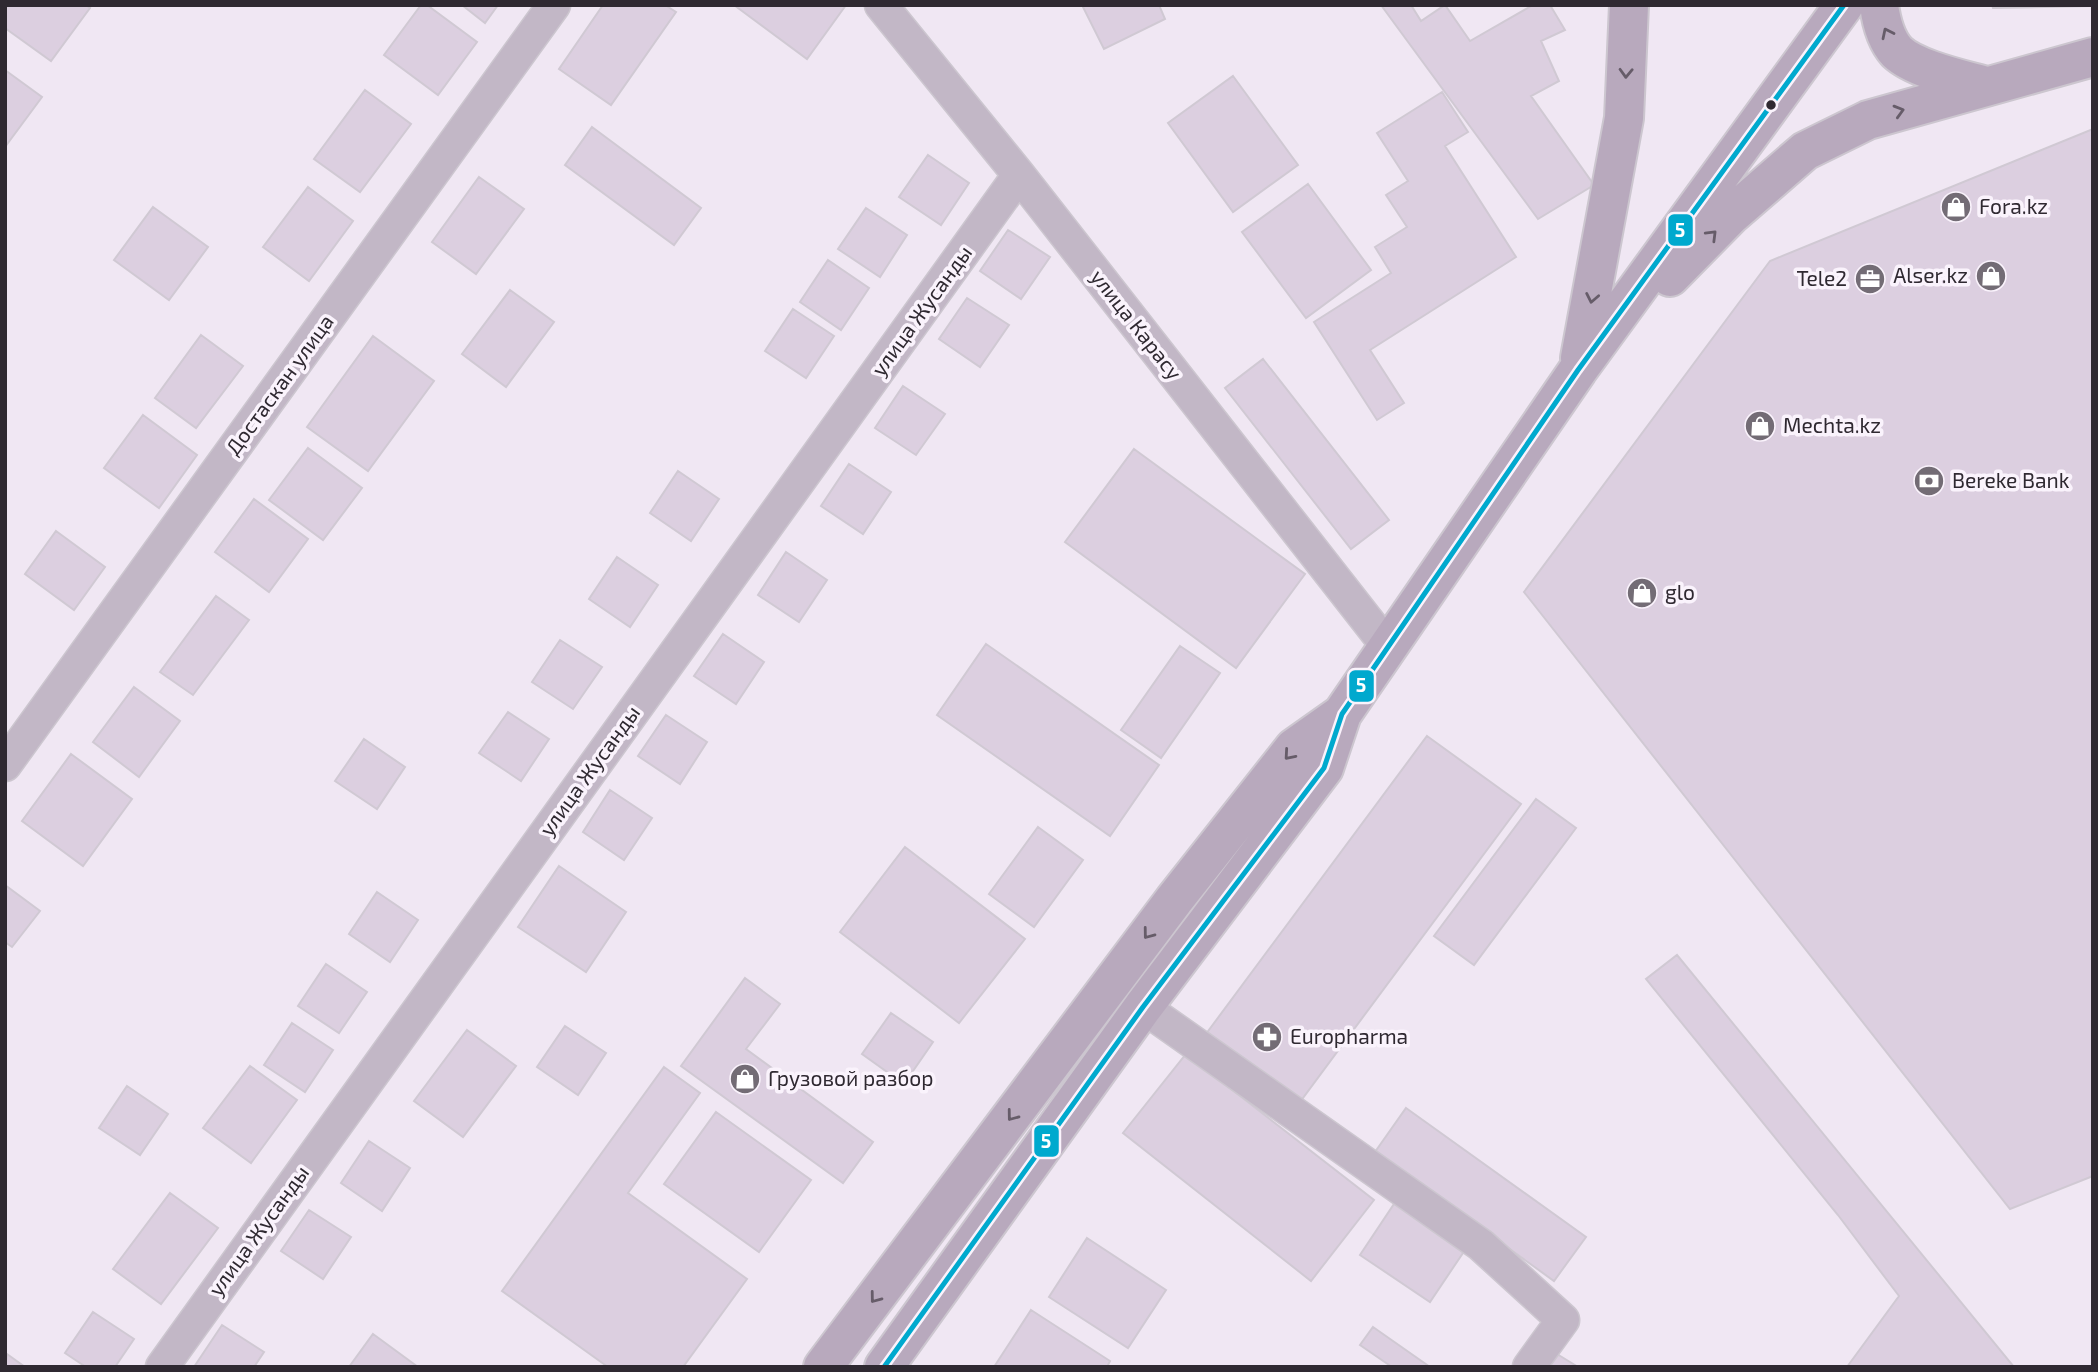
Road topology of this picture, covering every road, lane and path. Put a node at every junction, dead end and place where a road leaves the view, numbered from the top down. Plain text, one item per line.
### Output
1 (554, 5) edge
2 (881, 5) edge
3 (1629, 5) edge
4 (1844, 5) edge
5 (1879, 5) edge
6 (2093, 57) edge
7 (1986, 86) junction
8 (1019, 175) junction
9 (1578, 370) junction
10 (1388, 646) junction
11 (1342, 714) junction
12 (5, 765) edge
13 (1235, 822) junction
14 (1268, 844) junction
15 (1143, 1007) junction
16 (162, 1367) edge
17 (823, 1367) edge
18 (884, 1367) edge
19 (1529, 1367) edge

1 - 12 street, Достаскан улица
2 - 8 street, улица Карасу
3 -> 9 highway
4 - 9 highway
7 -> 5 highway
6 - 7 highway
9 -> 7 highway
8 - 10 street, улица Карасу
8 - 16 street, улица Жусанды
9 - 10 highway
10 - 11 highway
11 -> 13 highway
11 - 14 highway
13 - 14 highway
13 -> 17 highway
14 - 15 highway
15 - 18 highway
15 - 19 street

